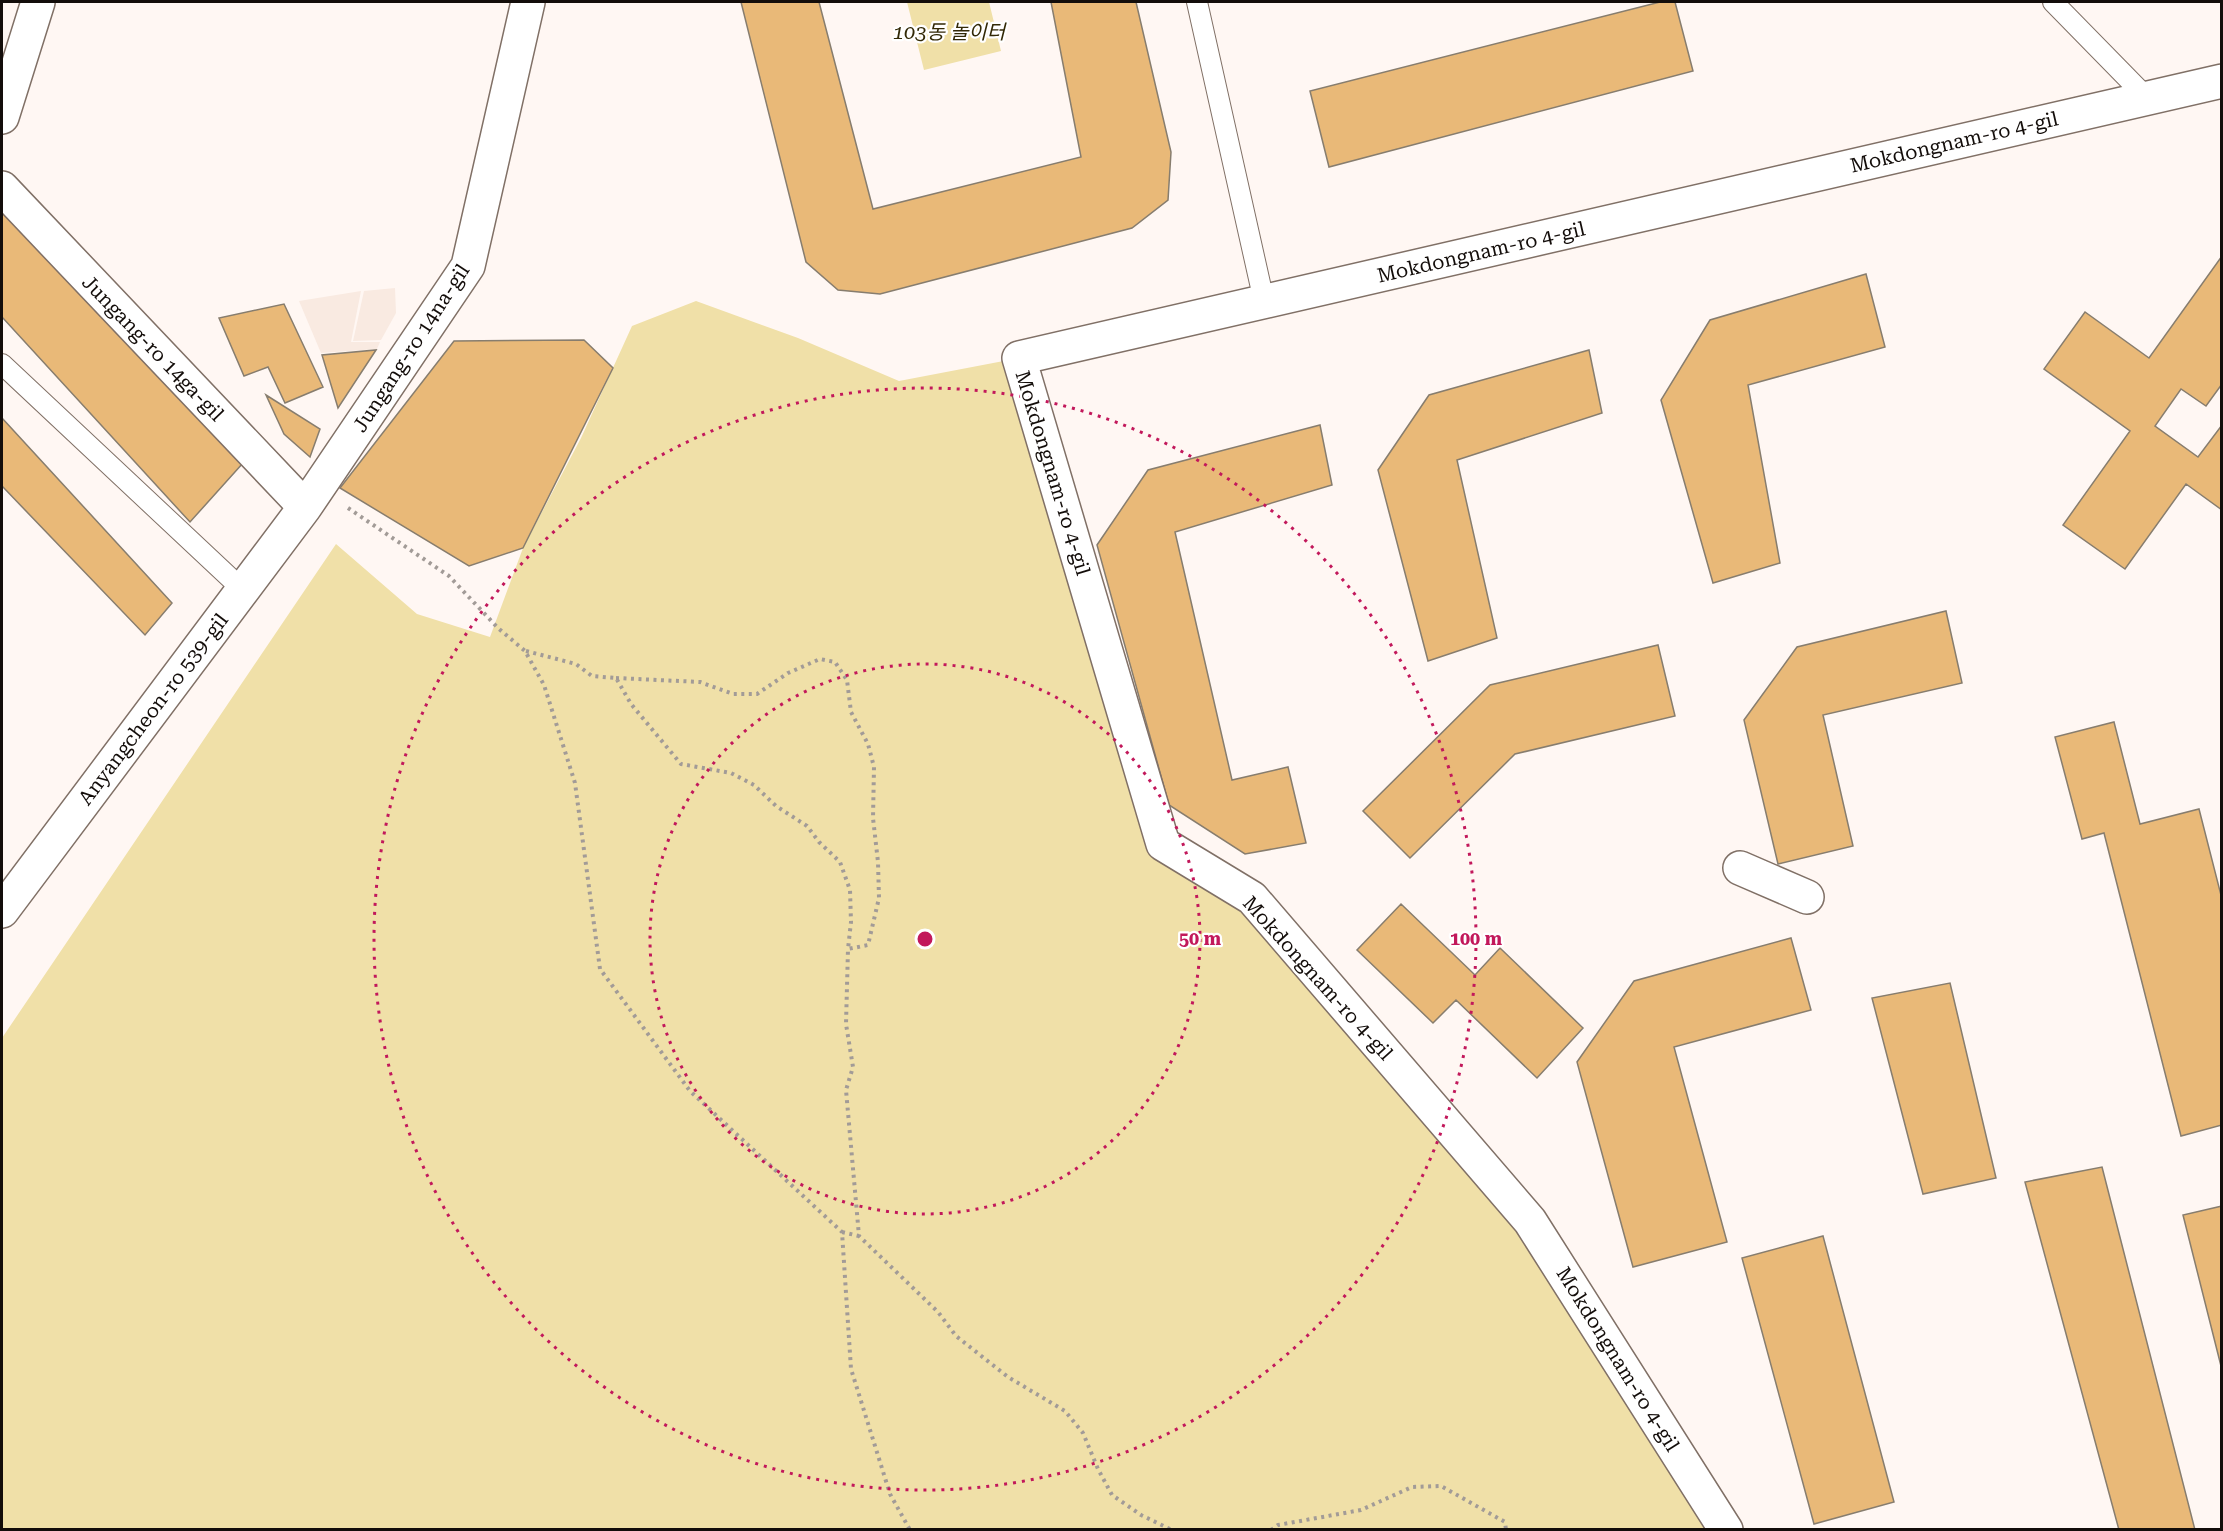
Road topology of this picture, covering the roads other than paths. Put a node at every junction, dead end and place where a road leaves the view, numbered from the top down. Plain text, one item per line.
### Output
1 (38, 2) edge
2 (528, 2) edge
3 (1197, 2) edge
4 (2053, 2) edge
5 (2222, 81) edge
6 (2147, 98) junction
7 (2, 117) edge
8 (2, 189) edge
9 (1264, 302) junction
10 (2, 364) edge
11 (314, 495) junction
12 (243, 590) junction
13 (1740, 868) dead end
14 (1808, 897) dead end
15 (2, 911) edge
16 (1726, 1530) edge

1 - 7 street
2 - 11 street, Jungang-ro 14na-gil
3 - 9 lane
4 - 6 lane
5 - 6 street, Mokdongnam-ro 4-gil
6 - 9 street, Mokdongnam-ro 4-gil
8 - 11 street, Jungang-ro 14ga-gil
9 - 16 street, Mokdongnam-ro 4-gil
10 - 12 lane
11 - 12 street, Anyangcheon-ro 539-gil
12 - 15 street, Anyangcheon-ro 539-gil
13 - 14 street

